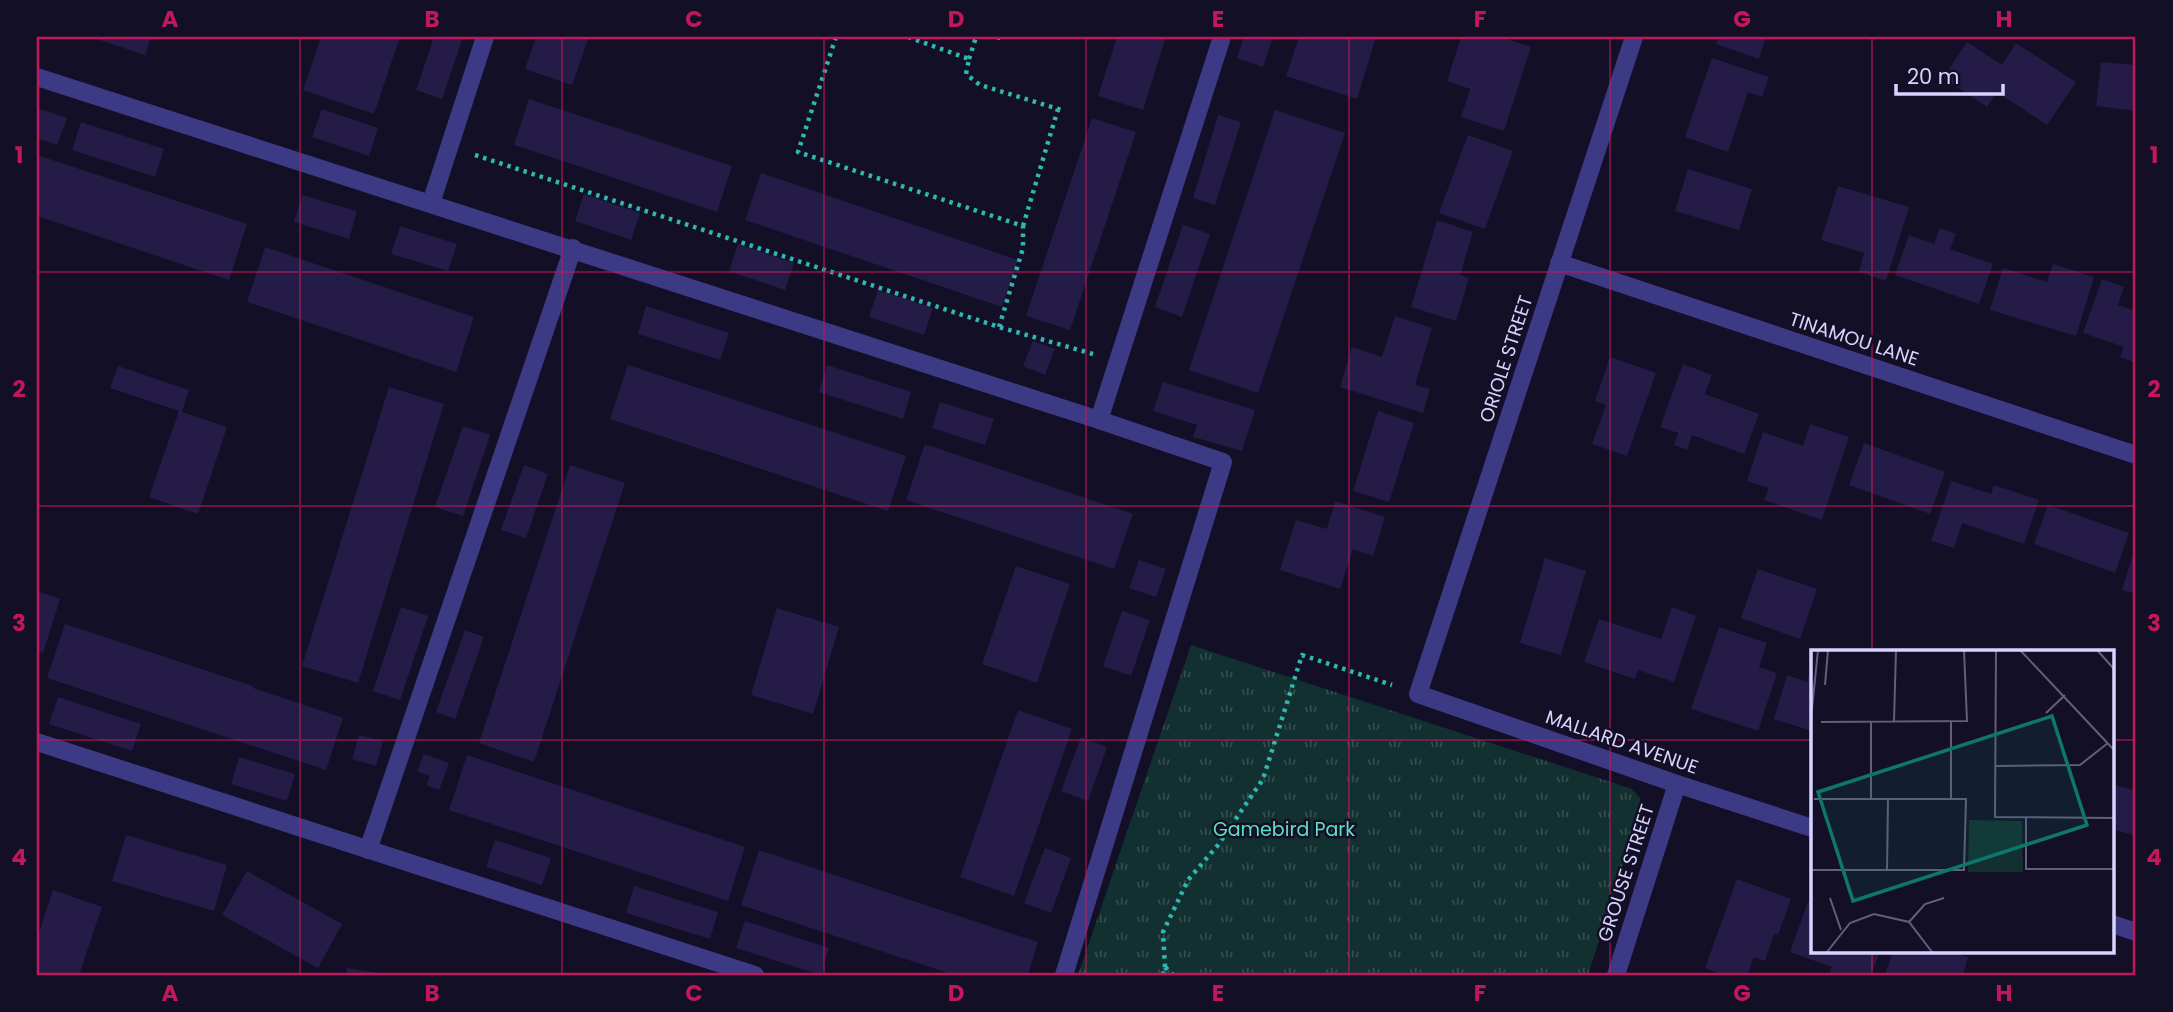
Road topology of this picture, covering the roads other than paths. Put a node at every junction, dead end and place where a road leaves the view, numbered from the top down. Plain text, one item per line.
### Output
1 (485, 37) edge
2 (1222, 37) edge
3 (1634, 37) edge
4 (37, 77) edge
5 (431, 203) junction
6 (573, 248) junction
7 (1559, 263) junction
8 (1099, 420) junction
9 (2136, 455) edge
10 (1418, 694) joint
11 (37, 742) edge
12 (1677, 784) junction
13 (1811, 828) edge
14 (368, 850) junction
15 (2114, 925) edge
16 (2136, 932) edge
17 (755, 975) edge
18 (1064, 975) edge
19 (1616, 975) edge

1 - 5 street
2 - 8 street
3 - 7 street, ORIOLE STREET
4 - 5 street
5 - 6 street
6 - 8 street
6 - 14 street
7 - 9 street, TINAMOU LANE
7 - 10 street, ORIOLE STREET
8 - 18 street
10 - 12 street, MALLARD AVENUE
11 - 14 street
12 - 13 street, MALLARD AVENUE
12 - 19 street, GROUSE STREET
14 - 17 street
15 - 16 street

